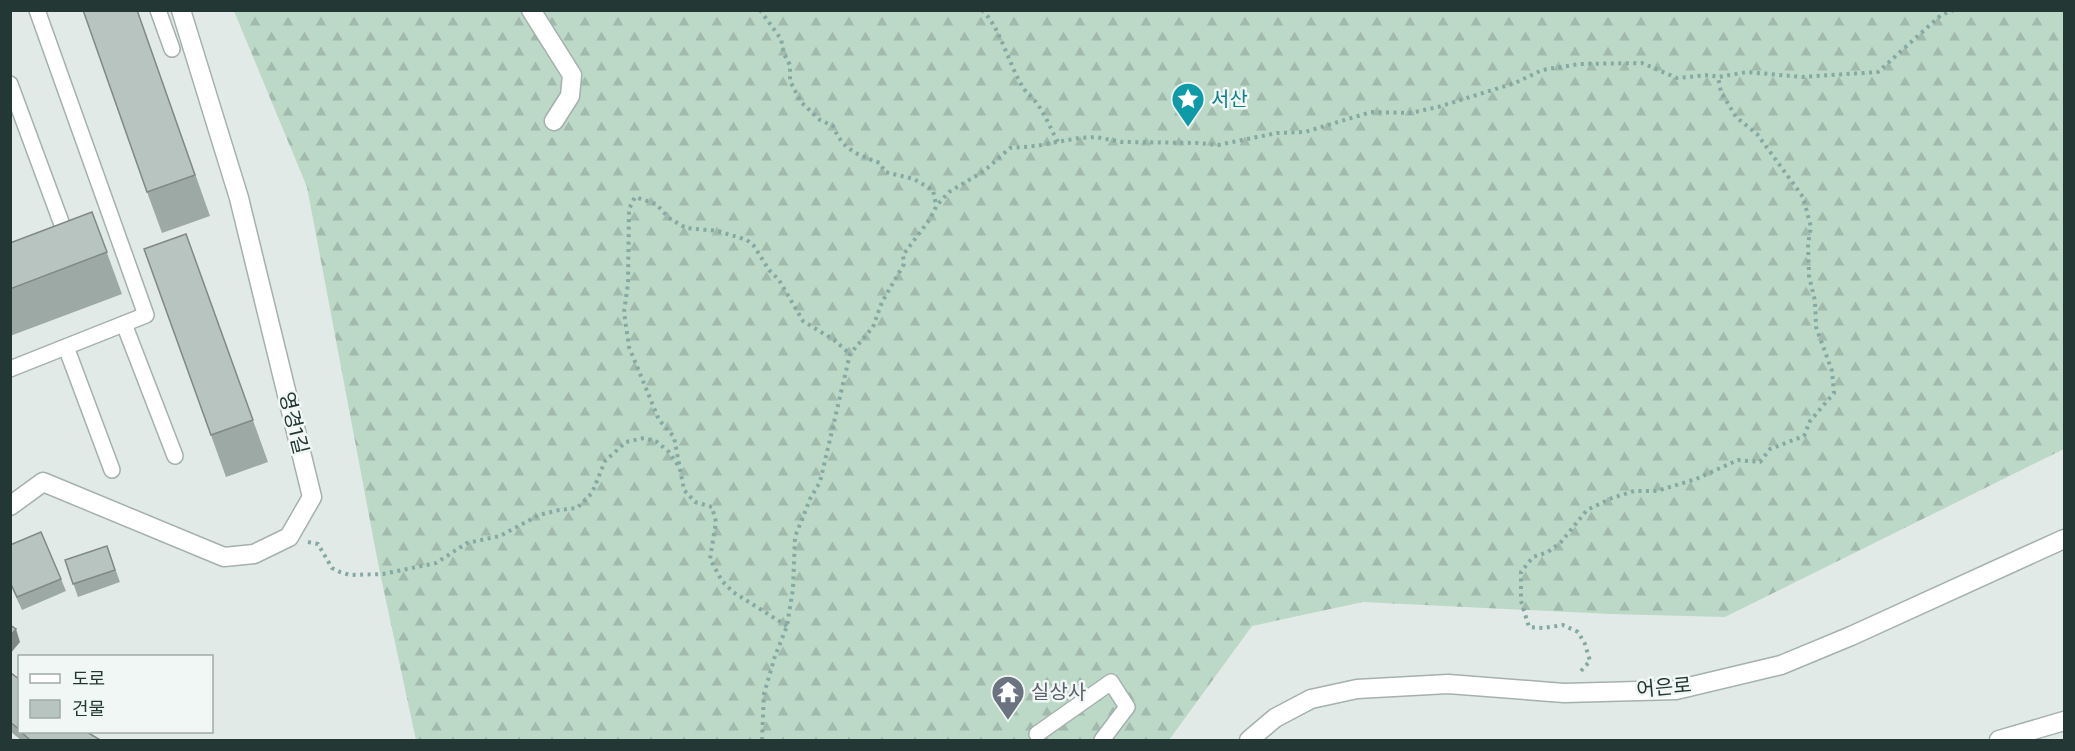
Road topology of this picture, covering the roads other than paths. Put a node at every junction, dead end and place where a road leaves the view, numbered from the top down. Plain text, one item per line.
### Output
1 (37, 10) edge
2 (158, 10) edge
3 (181, 10) edge
4 (531, 10) edge
5 (172, 49) dead end
6 (10, 84) edge
7 (554, 122) dead end
8 (64, 230) edge
9 (124, 324) junction
10 (66, 347) junction
11 (10, 369) edge
12 (175, 456) dead end
13 (112, 470) dead end
14 (10, 506) edge
15 (2064, 539) edge
16 (2064, 721) edge
17 (1037, 734) dead end
18 (1102, 741) edge
19 (1249, 741) edge
20 (1999, 741) edge

1 - 9 lane
2 - 5 lane
3 - 14 street, 영경1길
4 - 7 street
6 - 8 lane
9 - 10 lane
9 - 12 lane
10 - 11 lane
10 - 13 lane
15 - 19 street, 어은로
16 - 20 street
17 - 18 lane

